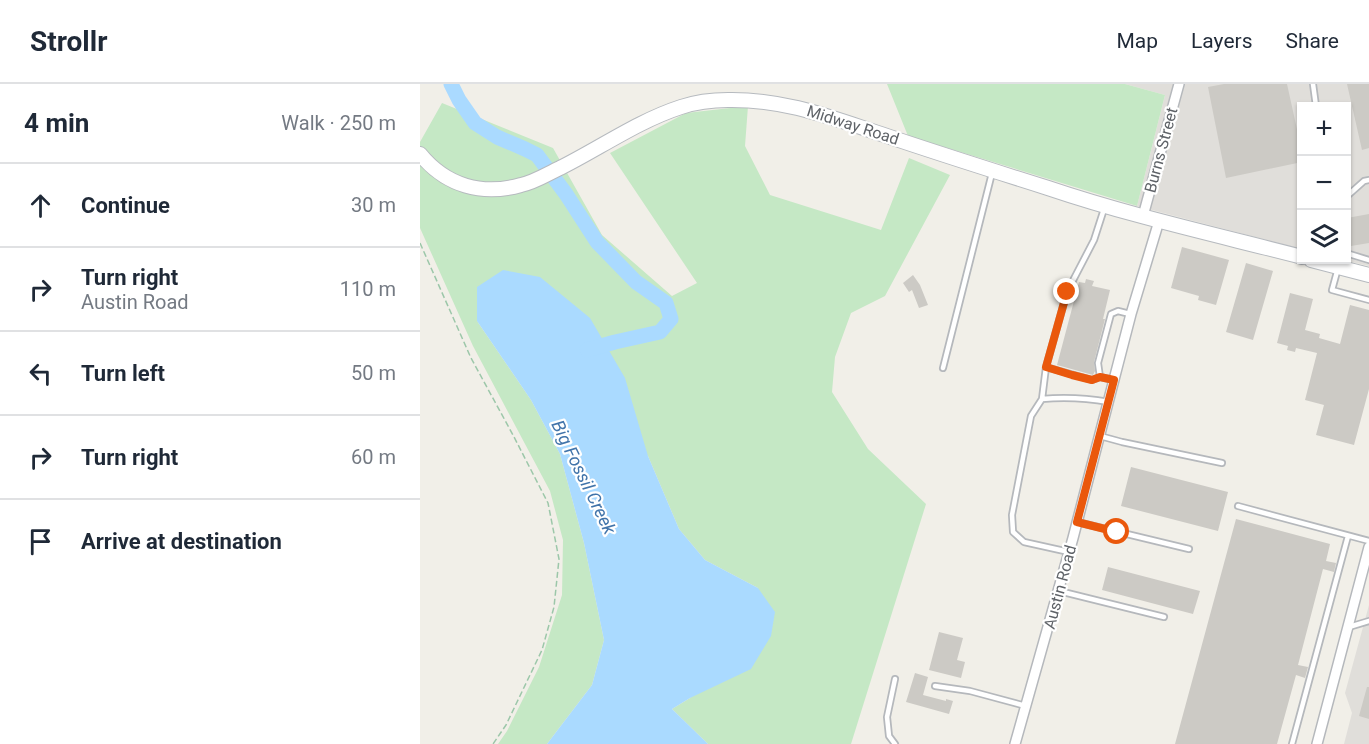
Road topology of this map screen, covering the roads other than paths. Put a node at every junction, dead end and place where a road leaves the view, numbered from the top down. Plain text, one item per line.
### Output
1 (1179, 84) edge
2 (1313, 84) edge
3 (1315, 102) edge
4 (420, 154) edge
5 (993, 170) junction
6 (1369, 180) edge
7 (1351, 193) edge
8 (1105, 206) junction
9 (1143, 216) junction
10 (1159, 220) junction
11 (1351, 254) edge
12 (1297, 256) edge
13 (1369, 260) edge
14 (1330, 264) edge
15 (1338, 267) junction
16 (1369, 275) edge
17 (1369, 300) edge
18 (1131, 314) junction
19 (1046, 367) junction
20 (943, 368) dead end
21 (1100, 377) junction
22 (1114, 380) junction
23 (1042, 399) junction
24 (1108, 402) junction
25 (1100, 436) junction
26 (1222, 463) dead end
27 (1238, 506) dead end
28 (1077, 522) junction
29 (1348, 536) junction
30 (1369, 541) edge
31 (1369, 547) edge
32 (1189, 549) dead end
33 (1069, 552) junction
34 (1059, 591) junction
35 (1164, 617) dead end
36 (1369, 621) edge
37 (1348, 627) junction
38 (895, 679) dead end
39 (935, 686) dead end
40 (1026, 706) junction
41 (895, 744) edge
42 (1015, 744) edge
43 (1292, 744) edge
44 (1317, 744) edge

1 - 9 street, Burns Street
2 - 3 lane
4 - 5 main road, Midway Road
5 - 8 main road, Midway Road
5 - 20 lane
6 - 7 lane
8 - 9 main road, Midway Road
8 - 19 lane
9 - 10 main road, Midway Road
10 - 12 main road, Midway Road
10 - 18 street, Austin Road
11 - 13 lane
14 - 15 main road
15 - 16 main road
15 - 17 lane
18 - 21 lane
18 - 22 street, Austin Road
19 - 21 lane
19 - 23 lane
21 - 22 lane
22 - 24 street, Austin Road
23 - 24 lane
23 - 33 lane
24 - 25 street, Austin Road
25 - 26 lane
25 - 28 street, Austin Road
27 - 29 lane
28 - 32 lane
28 - 33 street, Austin Road
29 - 30 lane
29 - 43 lane
31 - 37 street
33 - 34 street, Austin Road
34 - 35 lane
34 - 40 street, Austin Road
36 - 37 lane
37 - 44 street
38 - 41 lane
39 - 40 lane
40 - 42 street, Austin Road

